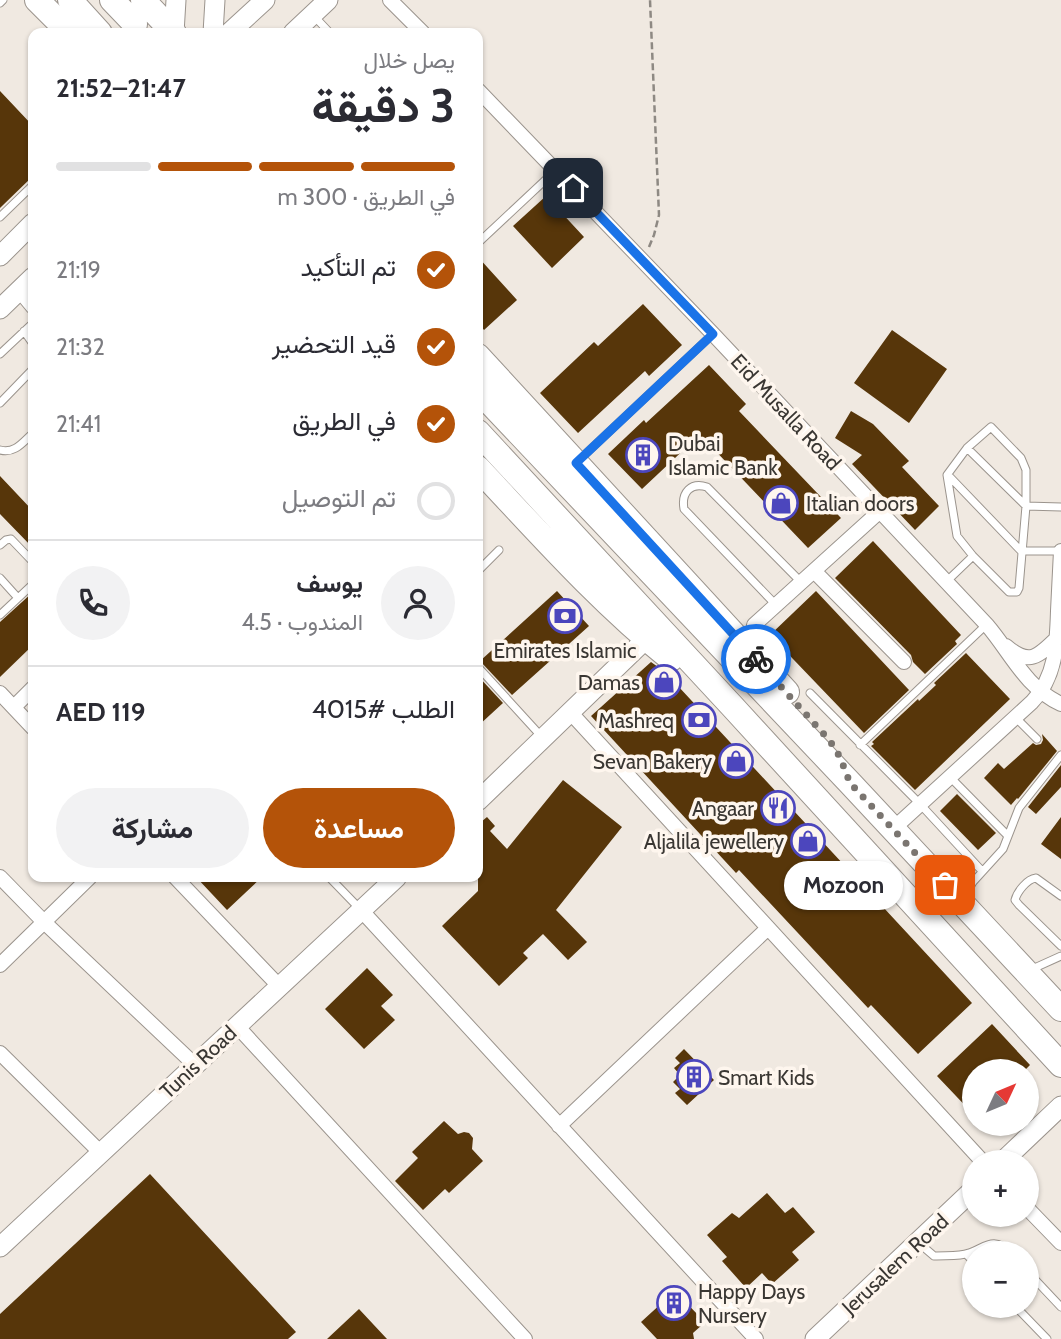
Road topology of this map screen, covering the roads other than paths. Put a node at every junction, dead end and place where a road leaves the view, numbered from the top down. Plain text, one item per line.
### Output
1 (29, 0) edge
2 (37, 0) edge
3 (69, 0) edge
4 (112, 0) edge
5 (144, 0) edge
6 (215, 0) edge
7 (265, 0) edge
8 (328, 0) edge
9 (394, 2) edge
10 (313, 15) junction
11 (135, 24) dead end
12 (175, 25) edge
13 (51, 28) edge
14 (65, 28) edge
15 (95, 28) edge
16 (214, 28) edge
17 (234, 28) edge
18 (299, 28) edge
19 (325, 28) edge
20 (418, 28) edge
21 (483, 95) edge
22 (556, 170) junction
23 (28, 190) edge
24 (0, 218) edge
25 (28, 228) edge
26 (483, 238) edge
27 (0, 256) edge
28 (26, 283) edge
29 (0, 309) edge
30 (28, 327) edge
31 (24, 331) junction
32 (713, 334) junction
33 (28, 337) edge
34 (0, 354) edge
35 (483, 361) edge
36 (28, 374) edge
37 (483, 395) edge
38 (0, 403) edge
39 (28, 437) edge
40 (483, 437) edge
41 (967, 448) junction
42 (0, 450) edge
43 (576, 463) junction
44 (483, 473) edge
45 (947, 475) junction
46 (1026, 506) junction
47 (1061, 507) edge
48 (880, 512) junction
49 (0, 545) edge
50 (499, 550) dead end
51 (1021, 551) junction
52 (1061, 551) edge
53 (973, 556) junction
54 (28, 557) edge
55 (483, 566) edge
56 (814, 571) junction
57 (0, 579) edge
58 (801, 582) junction
59 (946, 582) junction
60 (28, 589) edge
61 (18, 598) junction
62 (776, 606) junction
63 (0, 615) edge
64 (754, 625) dead end
65 (987, 625) junction
66 (1057, 638) junction
67 (646, 639) junction
68 (998, 639) junction
69 (904, 662) dead end
70 (483, 672) edge
71 (1041, 691) junction
72 (0, 693) edge
73 (28, 693) edge
74 (810, 693) dead end
75 (1061, 705) edge
76 (732, 706) junction
77 (14, 707) junction
78 (570, 712) junction
79 (1015, 717) junction
80 (28, 722) edge
81 (544, 738) junction
82 (1037, 739) dead end
83 (860, 745) junction
84 (1057, 756) edge
85 (950, 777) junction
86 (850, 783) junction
87 (483, 789) edge
88 (920, 804) junction
89 (893, 829) junction
90 (1008, 836) junction
91 (982, 871) junction
92 (0, 877) edge
93 (85, 882) edge
94 (180, 882) edge
95 (334, 882) edge
96 (392, 882) edge
97 (1061, 896) edge
98 (961, 902) junction
99 (361, 910) junction
100 (44, 922) junction
101 (768, 928) junction
102 (1061, 946) edge
103 (1061, 956) edge
104 (0, 965) edge
105 (1030, 976) junction
106 (279, 986) junction
107 (1061, 999) edge
108 (1061, 1009) edge
109 (237, 1026) junction
110 (0, 1053) edge
111 (195, 1065) junction
112 (1061, 1065) edge
113 (1059, 1111) edge
114 (559, 1126) junction
115 (972, 1150) edge
116 (1015, 1150) edge
117 (102, 1153) junction
118 (962, 1200) edge
119 (1039, 1220) edge
120 (917, 1242) junction
121 (1061, 1243) edge
122 (0, 1247) edge
123 (962, 1255) edge
124 (1039, 1284) edge
125 (1061, 1307) edge
126 (1027, 1318) edge
127 (525, 1339) edge
128 (756, 1339) edge
129 (815, 1339) edge
130 (1047, 1339) edge

1 - 13 highway
2 - 14 highway
3 - 15 highway
4 - 11 highway
5 - 12 highway
6 - 16 street
7 - 17 street
8 - 10 street
9 - 20 street
10 - 18 street
10 - 19 lane
21 - 22 street, Eid Musalla Road
22 - 26 lane
22 - 32 street, Eid Musalla Road
23 - 24 lane
25 - 27 street
28 - 29 street
30 - 31 lane
31 - 33 lane
31 - 34 lane
32 - 43 lane
32 - 48 street, Eid Musalla Road
35 - 43 highway
36 - 38 lane
37 - 86 highway
39 - 42 lane
40 - 76 highway
41 - 45 lane
41 - 46 lane
41 - 46 lane
43 - 86 highway
44 - 67 highway
45 - 51 lane
45 - 53 lane
46 - 47 lane
46 - 51 lane
48 - 56 street
48 - 59 street, Eid Musalla Road
49 - 54 lane
50 - 55 lane
51 - 52 lane
51 - 53 lane
52 - 66 street
53 - 59 lane
56 - 58 street
56 - 69 street
57 - 61 lane
58 - 62 street
58 - 62 lane
59 - 65 street, Eid Musalla Road
60 - 61 lane
61 - 63 lane
62 - 64 street
65 - 68 street, Eid Musalla Road
65 - 83 lane
66 - 68 street
66 - 71 street
67 - 76 highway
67 - 78 street
68 - 71 street, Eid Musalla Road
70 - 81 lane
71 - 75 street, Eid Musalla Road
71 - 79 street
72 - 77 street
73 - 77 street
74 - 83 lane
76 - 112 highway
77 - 80 street
78 - 81 street
78 - 101 street
79 - 82 lane
79 - 85 street
81 - 87 street
83 - 88 lane
84 - 90 lane
85 - 88 street
85 - 90 lane
86 - 89 highway
88 - 89 street
88 - 91 lane
89 - 98 highway
90 - 91 lane
91 - 98 lane
92 - 100 street
93 - 100 street
94 - 106 street
95 - 99 lane
96 - 99 street, Tunis Road
97 - 102 lane
98 - 105 highway
99 - 106 street, Tunis Road
99 - 114 street
100 - 104 street
100 - 111 street
101 - 114 street
101 - 115 street
103 - 105 lane
105 - 107 street
105 - 108 highway
106 - 109 street, Tunis Road
109 - 111 street, Tunis Road
109 - 127 street
110 - 117 street
111 - 117 street, Tunis Road
113 - 116 street
114 - 128 street
117 - 122 street, Tunis Road
118 - 120 street, Jerusalem Road
119 - 121 street
120 - 123 lane
120 - 129 street, Jerusalem Road
124 - 125 lane
126 - 130 lane

